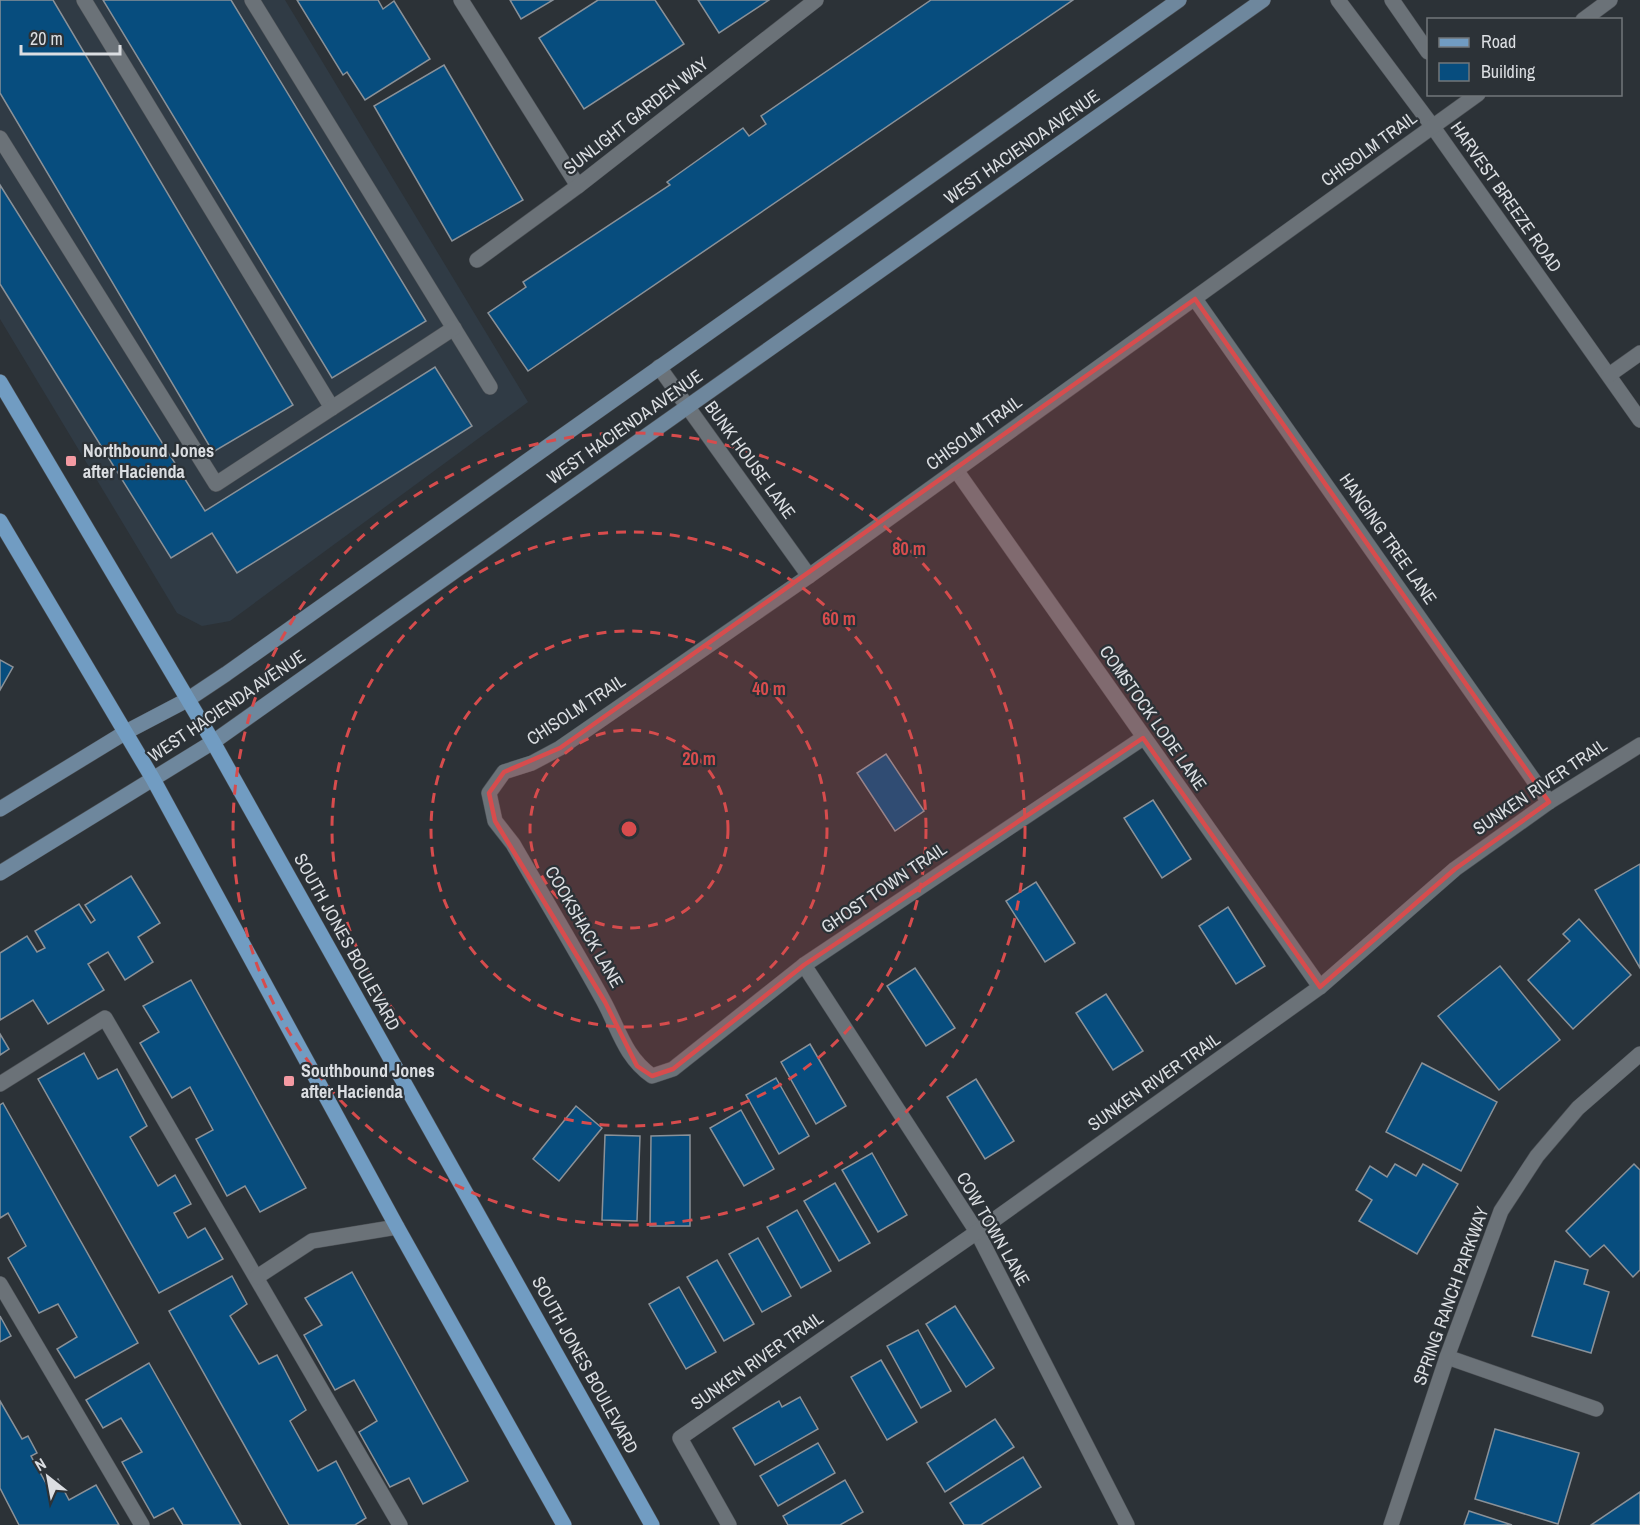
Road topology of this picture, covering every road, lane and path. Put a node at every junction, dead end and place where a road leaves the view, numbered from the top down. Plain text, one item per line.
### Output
1 (84, 0) edge
2 (252, 0) edge
3 (461, 0) edge
4 (816, 0) edge
5 (1179, 0) edge
6 (1263, 0) edge
7 (1338, 0) edge
8 (1392, 0) edge
9 (1610, 0) edge
10 (1586, 18) edge
11 (1427, 51) edge
12 (1468, 98) edge
13 (1433, 127) junction
14 (0, 138) edge
15 (578, 186) junction
16 (477, 260) dead end
17 (1195, 299) junction
18 (454, 328) junction
19 (1640, 353) edge
20 (659, 368) junction
21 (1609, 375) junction
22 (0, 382) edge
23 (490, 387) dead end
24 (687, 407) junction
25 (332, 408) junction
26 (1640, 420) edge
27 (956, 470) junction
28 (0, 521) edge
29 (809, 576) junction
30 (187, 700) junction
31 (126, 732) junction
32 (1143, 738) junction
33 (213, 742) junction
34 (1640, 745) edge
35 (153, 779) junction
36 (489, 793) joint
37 (1549, 802) junction
38 (0, 809) edge
39 (0, 873) edge
40 (804, 965) junction
41 (1320, 987) junction
42 (1640, 1054) edge
43 (652, 1076) joint
44 (0, 1084) edge
45 (397, 1227) junction
46 (977, 1232) junction
47 (257, 1277) junction
48 (0, 1284) edge
49 (1448, 1357) junction
50 (1596, 1409) dead end
51 (1117, 1508) junction
52 (142, 1525) edge
53 (400, 1525) edge
54 (564, 1525) edge
55 (652, 1525) edge
56 (729, 1525) edge
57 (1111, 1525) edge
58 (1127, 1525) edge
59 (1391, 1525) edge

1 - 25 street
2 - 18 street
3 - 15 street
4 - 15 street, SUNLIGHT GARDEN WAY
5 - 20 main road, WEST HACIENDA AVENUE
6 - 24 main road, WEST HACIENDA AVENUE
7 - 13 street, HARVEST BREEZE ROAD
8 - 11 street
9 - 10 street
12 - 13 street, CHISOLM TRAIL
13 - 17 street, CHISOLM TRAIL
13 - 21 street, HARVEST BREEZE ROAD
14 - 25 street
15 - 16 street, SUNLIGHT GARDEN WAY
17 - 27 street, CHISOLM TRAIL
17 - 37 street, HANGING TREE LANE
18 - 23 street
18 - 25 street
19 - 21 street
20 - 24 street, BUNK HOUSE LANE
20 - 30 main road, WEST HACIENDA AVENUE
21 - 26 street, HARVEST BREEZE ROAD
22 - 30 main road, SOUTH JONES BOULEVARD
24 - 29 street, BUNK HOUSE LANE
24 - 33 main road, WEST HACIENDA AVENUE
27 - 29 street, CHISOLM TRAIL
27 - 32 street, COMSTOCK LODE LANE
28 - 31 main road
29 - 36 street, CHISOLM TRAIL
30 - 31 main road, WEST HACIENDA AVENUE
30 - 33 main road, SOUTH JONES BOULEVARD
31 - 35 main road
31 - 38 main road, WEST HACIENDA AVENUE
32 - 40 street, GHOST TOWN TRAIL
32 - 41 street, COMSTOCK LODE LANE
33 - 35 main road, WEST HACIENDA AVENUE
33 - 55 main road, SOUTH JONES BOULEVARD
34 - 37 street, SUNKEN RIVER TRAIL
35 - 39 main road, WEST HACIENDA AVENUE
35 - 45 main road
36 - 43 street, COOKSHACK LANE
37 - 41 street, SUNKEN RIVER TRAIL
40 - 43 street, GHOST TOWN TRAIL
40 - 46 street, COW TOWN LANE
41 - 46 street, SUNKEN RIVER TRAIL
42 - 49 street, SPRING RANCH PARKWAY
44 - 47 street
45 - 47 street
45 - 54 main road
46 - 51 street, COW TOWN LANE
46 - 56 street, SUNKEN RIVER TRAIL
47 - 53 street
48 - 52 street
49 - 50 street
49 - 59 street, SPRING RANCH PARKWAY
51 - 57 street
51 - 58 street, COW TOWN LANE

